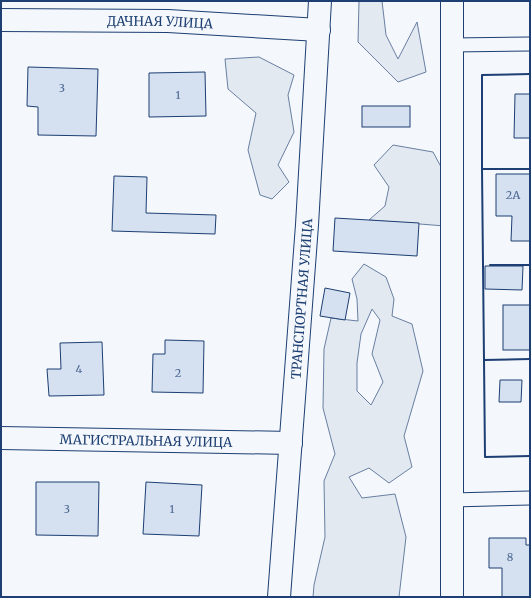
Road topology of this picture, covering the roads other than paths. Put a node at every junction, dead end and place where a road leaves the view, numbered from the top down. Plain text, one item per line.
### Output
1 (320, 1) edge
2 (452, 1) edge
3 (1, 20) edge
4 (318, 30) junction
5 (530, 44) edge
6 (452, 45) junction
7 (1, 438) edge
8 (290, 443) junction
9 (530, 498) edge
10 (452, 500) junction
11 (279, 597) edge
12 (452, 597) edge

1 - 4 street, ТРАНСПОРТНАЯ УЛИЦА
2 - 6 street
3 - 4 street, ДАЧНАЯ УЛИЦА
4 - 8 street, ТРАНСПОРТНАЯ УЛИЦА
5 - 6 lane
6 - 10 street
7 - 8 street, МАГИСТРАЛЬНАЯ УЛИЦА
8 - 11 street, ТРАНСПОРТНАЯ УЛИЦА
9 - 10 lane
10 - 12 street

